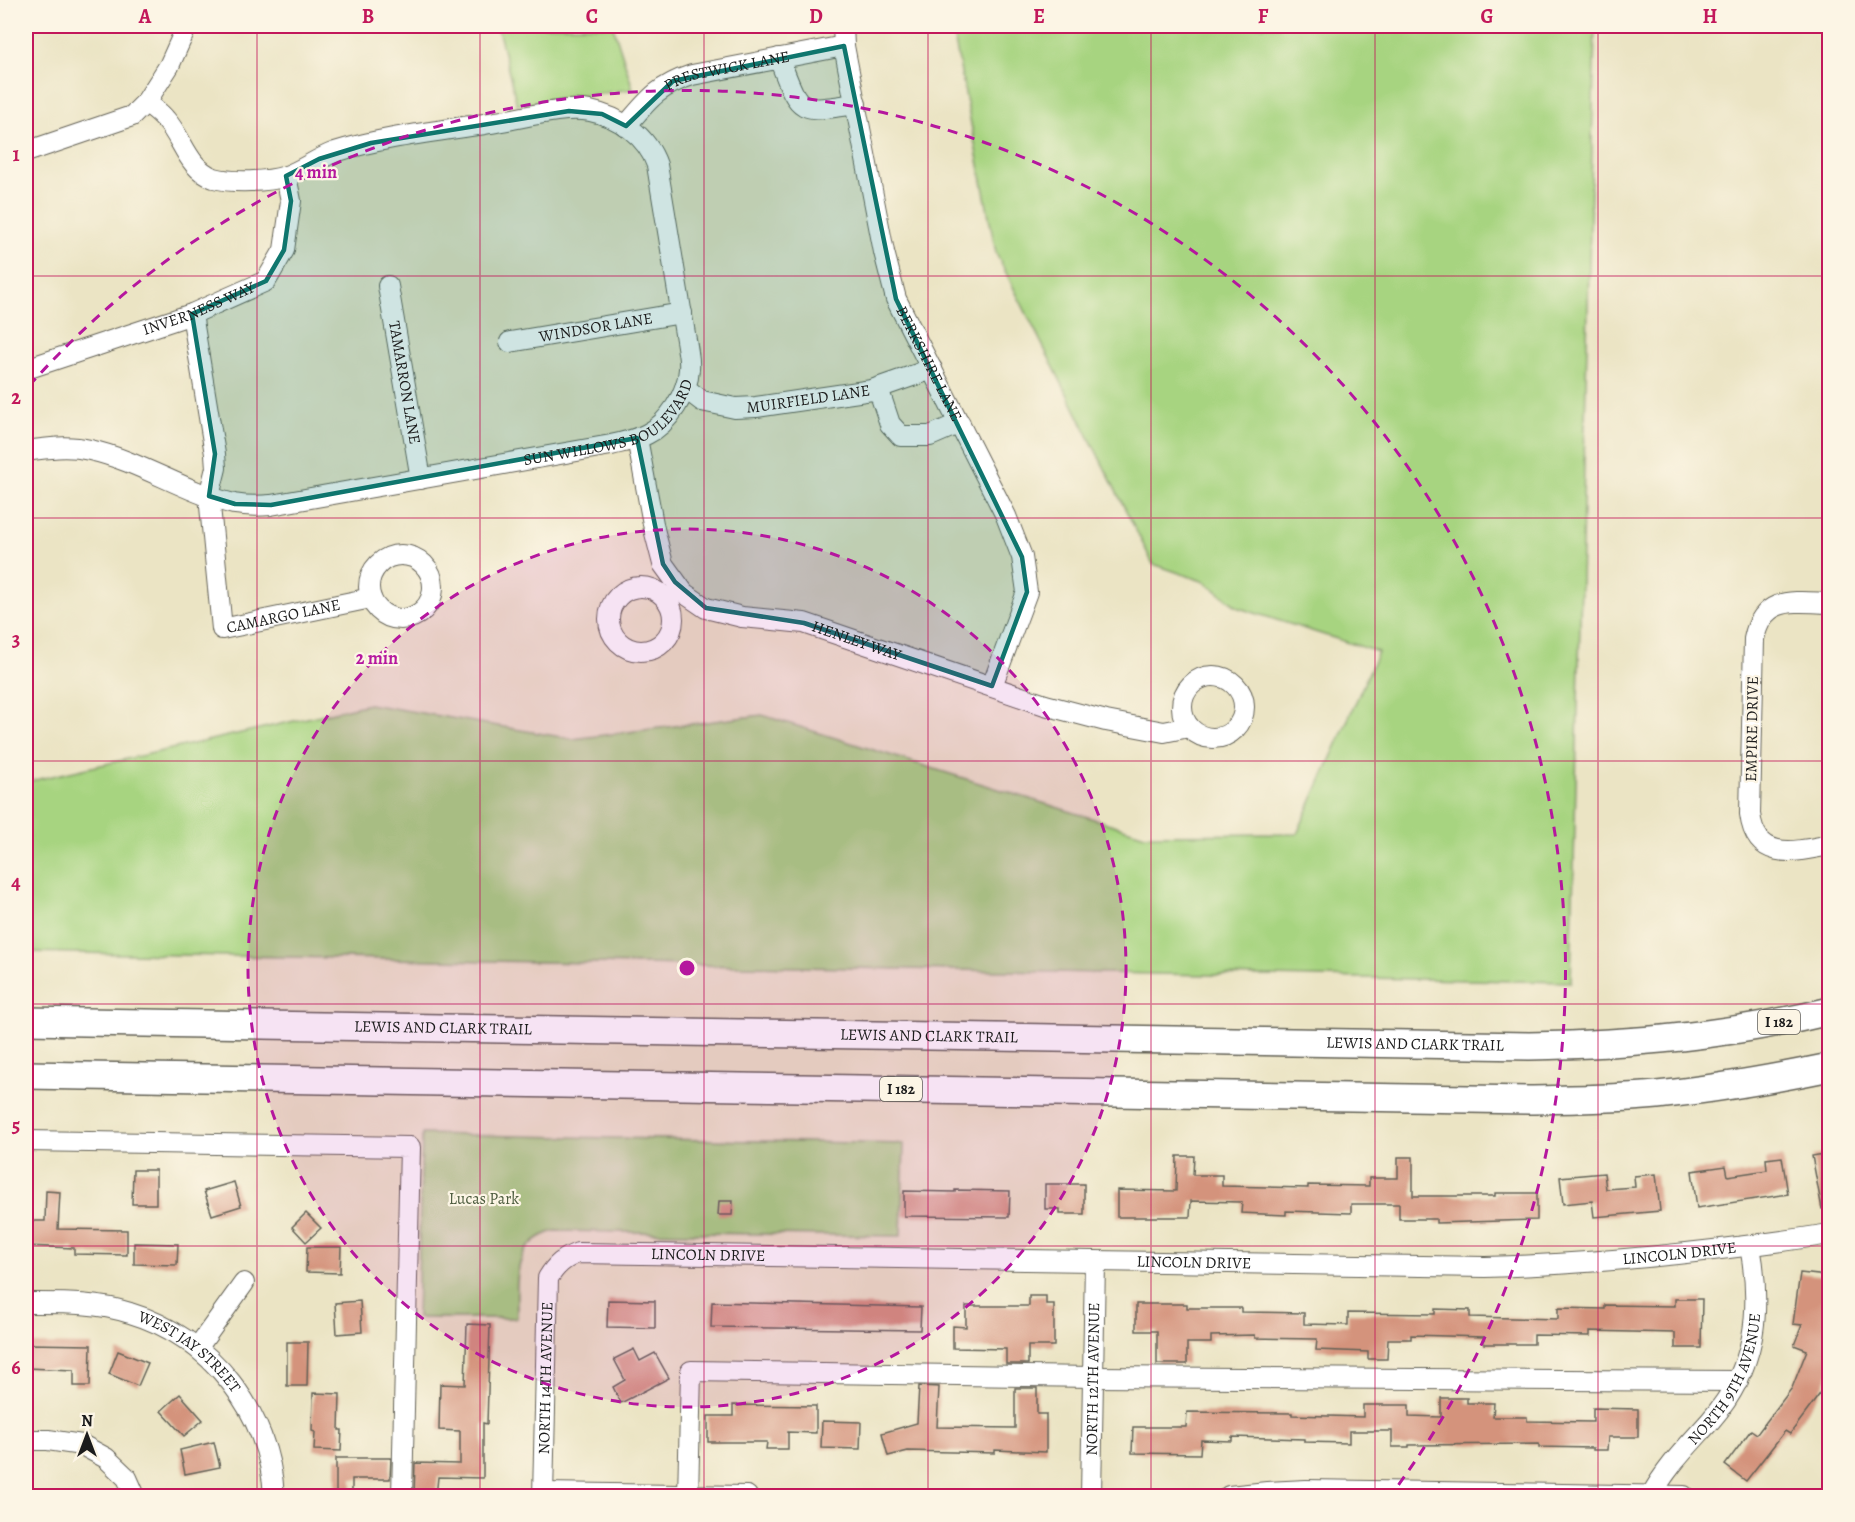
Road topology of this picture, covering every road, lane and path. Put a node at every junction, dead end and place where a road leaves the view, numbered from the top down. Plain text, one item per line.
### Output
1 (187, 26) edge
2 (843, 26) edge
3 (844, 46) junction
4 (779, 58) junction
5 (146, 102) junction
6 (856, 104) junction
7 (626, 126) junction
8 (26, 152) edge
9 (286, 176) junction
10 (388, 286) dead end
11 (682, 313) junction
12 (192, 314) junction
13 (510, 342) dead end
14 (26, 369) edge
15 (933, 369) junction
16 (685, 388) junction
17 (878, 388) junction
18 (960, 423) junction
19 (637, 438) junction
20 (26, 451) edge
21 (421, 479) junction
22 (209, 496) junction
23 (371, 598) dead end
24 (1830, 603) edge
25 (992, 686) junction
26 (1189, 727) dead end
27 (1830, 845) edge
28 (1830, 997) edge
29 (1830, 1011) edge
30 (26, 1021) edge
31 (1728, 1032) junction
32 (1830, 1067) edge
33 (26, 1075) edge
34 (26, 1141) edge
35 (1830, 1233) edge
36 (1750, 1246) junction
37 (1095, 1261) junction
38 (560, 1262) joint
39 (244, 1283) dead end
40 (26, 1303) edge
41 (198, 1347) junction
42 (1093, 1377) junction
43 (1737, 1381) junction
44 (26, 1440) edge
45 (543, 1495) edge
46 (688, 1496) edge
47 (1652, 1496) edge
48 (135, 1497) edge
49 (274, 1497) edge
50 (402, 1497) edge
51 (747, 1497) edge
52 (1091, 1497) edge
53 (1229, 1497) edge
54 (1684, 1497) edge

1 - 5 street
2 - 3 street, BERKSHIRE LANE
3 - 4 street, PRESTWICK LANE
3 - 6 street, BERKSHIRE LANE
4 - 6 street
4 - 7 street, PRESTWICK LANE
5 - 8 street
5 - 9 street, SUN WILLOWS BOULEVARD
6 - 15 street, BERKSHIRE LANE
7 - 9 street, SUN WILLOWS BOULEVARD
7 - 11 street, SUN WILLOWS BOULEVARD
9 - 12 street, INVERNESS WAY
10 - 21 street, TAMARRON LANE
11 - 13 street, WINDSOR LANE
11 - 16 street, SUN WILLOWS BOULEVARD
12 - 14 street, INVERNESS WAY
12 - 22 street
15 - 17 street, MUIRFIELD LANE
15 - 18 street, BERKSHIRE LANE
16 - 17 street, MUIRFIELD LANE
16 - 19 street, SUN WILLOWS BOULEVARD
17 - 18 street
18 - 25 street, BERKSHIRE LANE
19 - 21 street, SUN WILLOWS BOULEVARD
19 - 25 street, HENLEY WAY
20 - 22 street, SUN WILLOWS BOULEVARD
21 - 22 street, SUN WILLOWS BOULEVARD
22 - 23 street, CAMARGO LANE
24 - 27 street, EMPIRE DRIVE
25 - 26 street, HENLEY WAY
28 - 31 highway
29 - 31 highway, LEWIS AND CLARK TRAIL / I 182
30 - 31 highway, LEWIS AND CLARK TRAIL / I 182
32 - 33 highway, I 182
34 - 50 street
35 - 36 street, LINCOLN DRIVE
36 - 37 street, LINCOLN DRIVE
36 - 43 street, NORTH 9TH AVENUE
37 - 38 street, LINCOLN DRIVE
37 - 42 street, NORTH 12TH AVENUE
38 - 45 street, NORTH 14TH AVENUE
39 - 41 street
40 - 41 street, WEST JAY STREET
41 - 49 street, WEST JAY STREET
42 - 43 street
42 - 46 street
42 - 52 street, NORTH 12TH AVENUE
43 - 47 street, NORTH 9TH AVENUE
44 - 48 street
45 - 46 street
46 - 51 street
47 - 53 street
47 - 54 street

